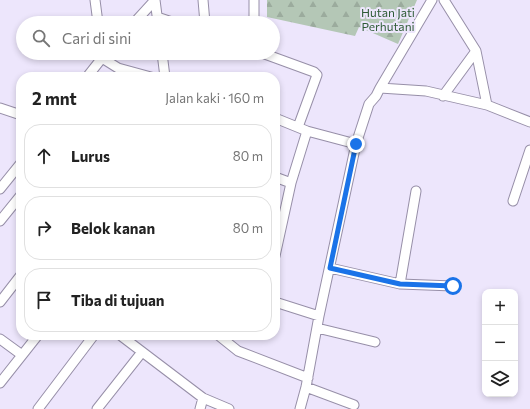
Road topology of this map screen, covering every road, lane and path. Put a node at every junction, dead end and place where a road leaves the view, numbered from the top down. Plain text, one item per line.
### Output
1 (95, 0) edge
2 (155, 0) edge
3 (203, 0) edge
4 (254, 0) edge
5 (432, 0) edge
6 (444, 0) edge
7 (97, 16) edge
8 (140, 16) edge
9 (157, 16) edge
10 (204, 16) edge
11 (254, 16) edge
12 (476, 51) junction
13 (99, 60) edge
14 (107, 60) edge
15 (163, 60) edge
16 (280, 60) edge
17 (91, 72) edge
18 (117, 72) edge
19 (164, 72) edge
20 (380, 88) junction
21 (443, 96) junction
22 (487, 105) junction
23 (0, 108) edge
24 (16, 113) edge
25 (280, 120) edge
26 (530, 122) edge
27 (298, 127) junction
28 (307, 131) junction
29 (356, 144) junction
30 (530, 150) edge
31 (16, 168) edge
32 (280, 179) edge
33 (291, 183) junction
34 (0, 189) edge
35 (416, 191) dead end
36 (16, 201) edge
37 (512, 201) dead end
38 (0, 221) edge
39 (280, 233) edge
40 (330, 268) junction
41 (16, 281) edge
42 (400, 284) junction
43 (453, 286) dead end
44 (0, 302) edge
45 (280, 304) edge
46 (320, 316) junction
47 (317, 328) junction
48 (0, 339) edge
49 (34, 340) edge
50 (90, 340) edge
51 (126, 340) edge
52 (224, 340) edge
53 (375, 342) dead end
54 (142, 352) junction
55 (22, 355) junction
56 (308, 378) junction
57 (0, 384) edge
58 (306, 388) junction
59 (203, 398) junction
60 (354, 405) dead end
61 (38, 409) edge
62 (97, 409) edge
63 (200, 409) edge
64 (228, 409) edge
65 (300, 409) edge

1 - 7 street
2 - 8 street
2 - 9 street
3 - 10 street
4 - 11 street
5 - 20 street
6 - 12 street
12 - 21 street
12 - 22 street
13 - 17 street
14 - 18 street
15 - 19 street
16 - 27 street
20 - 21 street
20 - 29 street
21 - 22 street
22 - 26 street
23 - 24 street
25 - 27 street
27 - 28 street
28 - 29 street
28 - 33 street
29 - 40 street
30 - 37 street
31 - 34 street
32 - 33 street
33 - 39 street
35 - 42 street
36 - 38 street
40 - 42 street
40 - 46 street
41 - 44 street
42 - 43 street
45 - 46 street
46 - 47 street
47 - 53 street
47 - 56 street
48 - 55 street
49 - 55 street
50 - 61 street
51 - 54 street
52 - 56 street
54 - 59 street
54 - 62 street
55 - 57 street
56 - 58 street
58 - 60 street
58 - 65 street
59 - 63 street
59 - 64 street

